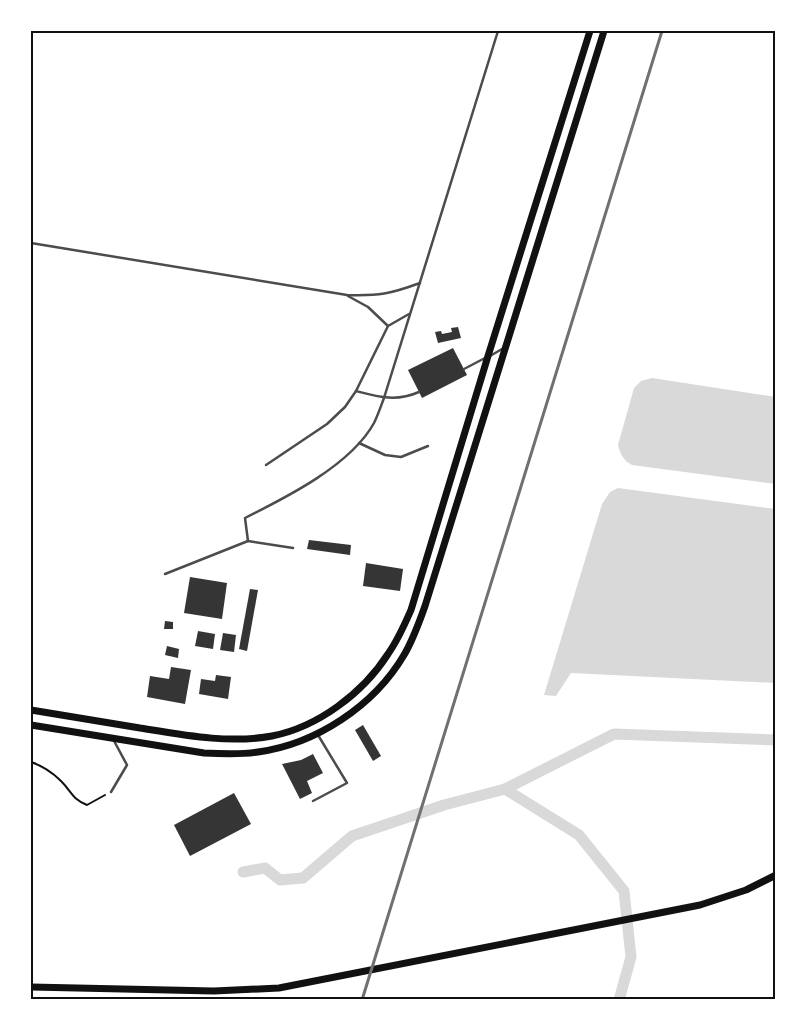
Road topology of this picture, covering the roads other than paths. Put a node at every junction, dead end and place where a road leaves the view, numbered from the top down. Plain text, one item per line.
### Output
1 (498, 31) edge
2 (590, 31) edge
3 (604, 31) edge
4 (31, 243) edge
5 (420, 283) junction
6 (347, 295) junction
7 (410, 313) junction
8 (388, 326) junction
9 (506, 347) junction
10 (488, 356) junction
11 (464, 369) dead end
12 (356, 391) junction
13 (419, 392) dead end
14 (384, 398) junction
15 (359, 443) junction
16 (428, 446) dead end
17 (266, 465) dead end
18 (248, 541) junction
19 (293, 548) dead end
20 (165, 574) dead end
21 (31, 710) edge
22 (31, 725) edge
23 (317, 734) junction
24 (112, 738) junction
25 (111, 792) road end
26 (313, 801) dead end
27 (776, 875) edge
28 (31, 987) edge

1 - 5 lane
2 - 10 main road
3 - 9 main road
4 - 6 lane
5 - 6 lane
5 - 7 lane
6 - 8 lane
7 - 8 lane
7 - 14 lane
8 - 12 lane
9 - 10 lane
9 - 23 main road
10 - 11 lane
10 - 21 main road
12 - 14 lane
12 - 17 lane
13 - 14 lane
14 - 15 lane
15 - 16 lane
15 - 18 lane
18 - 19 lane
18 - 20 lane
22 - 24 main road
23 - 24 main road
23 - 26 lane
24 - 25 lane
27 - 28 main road

